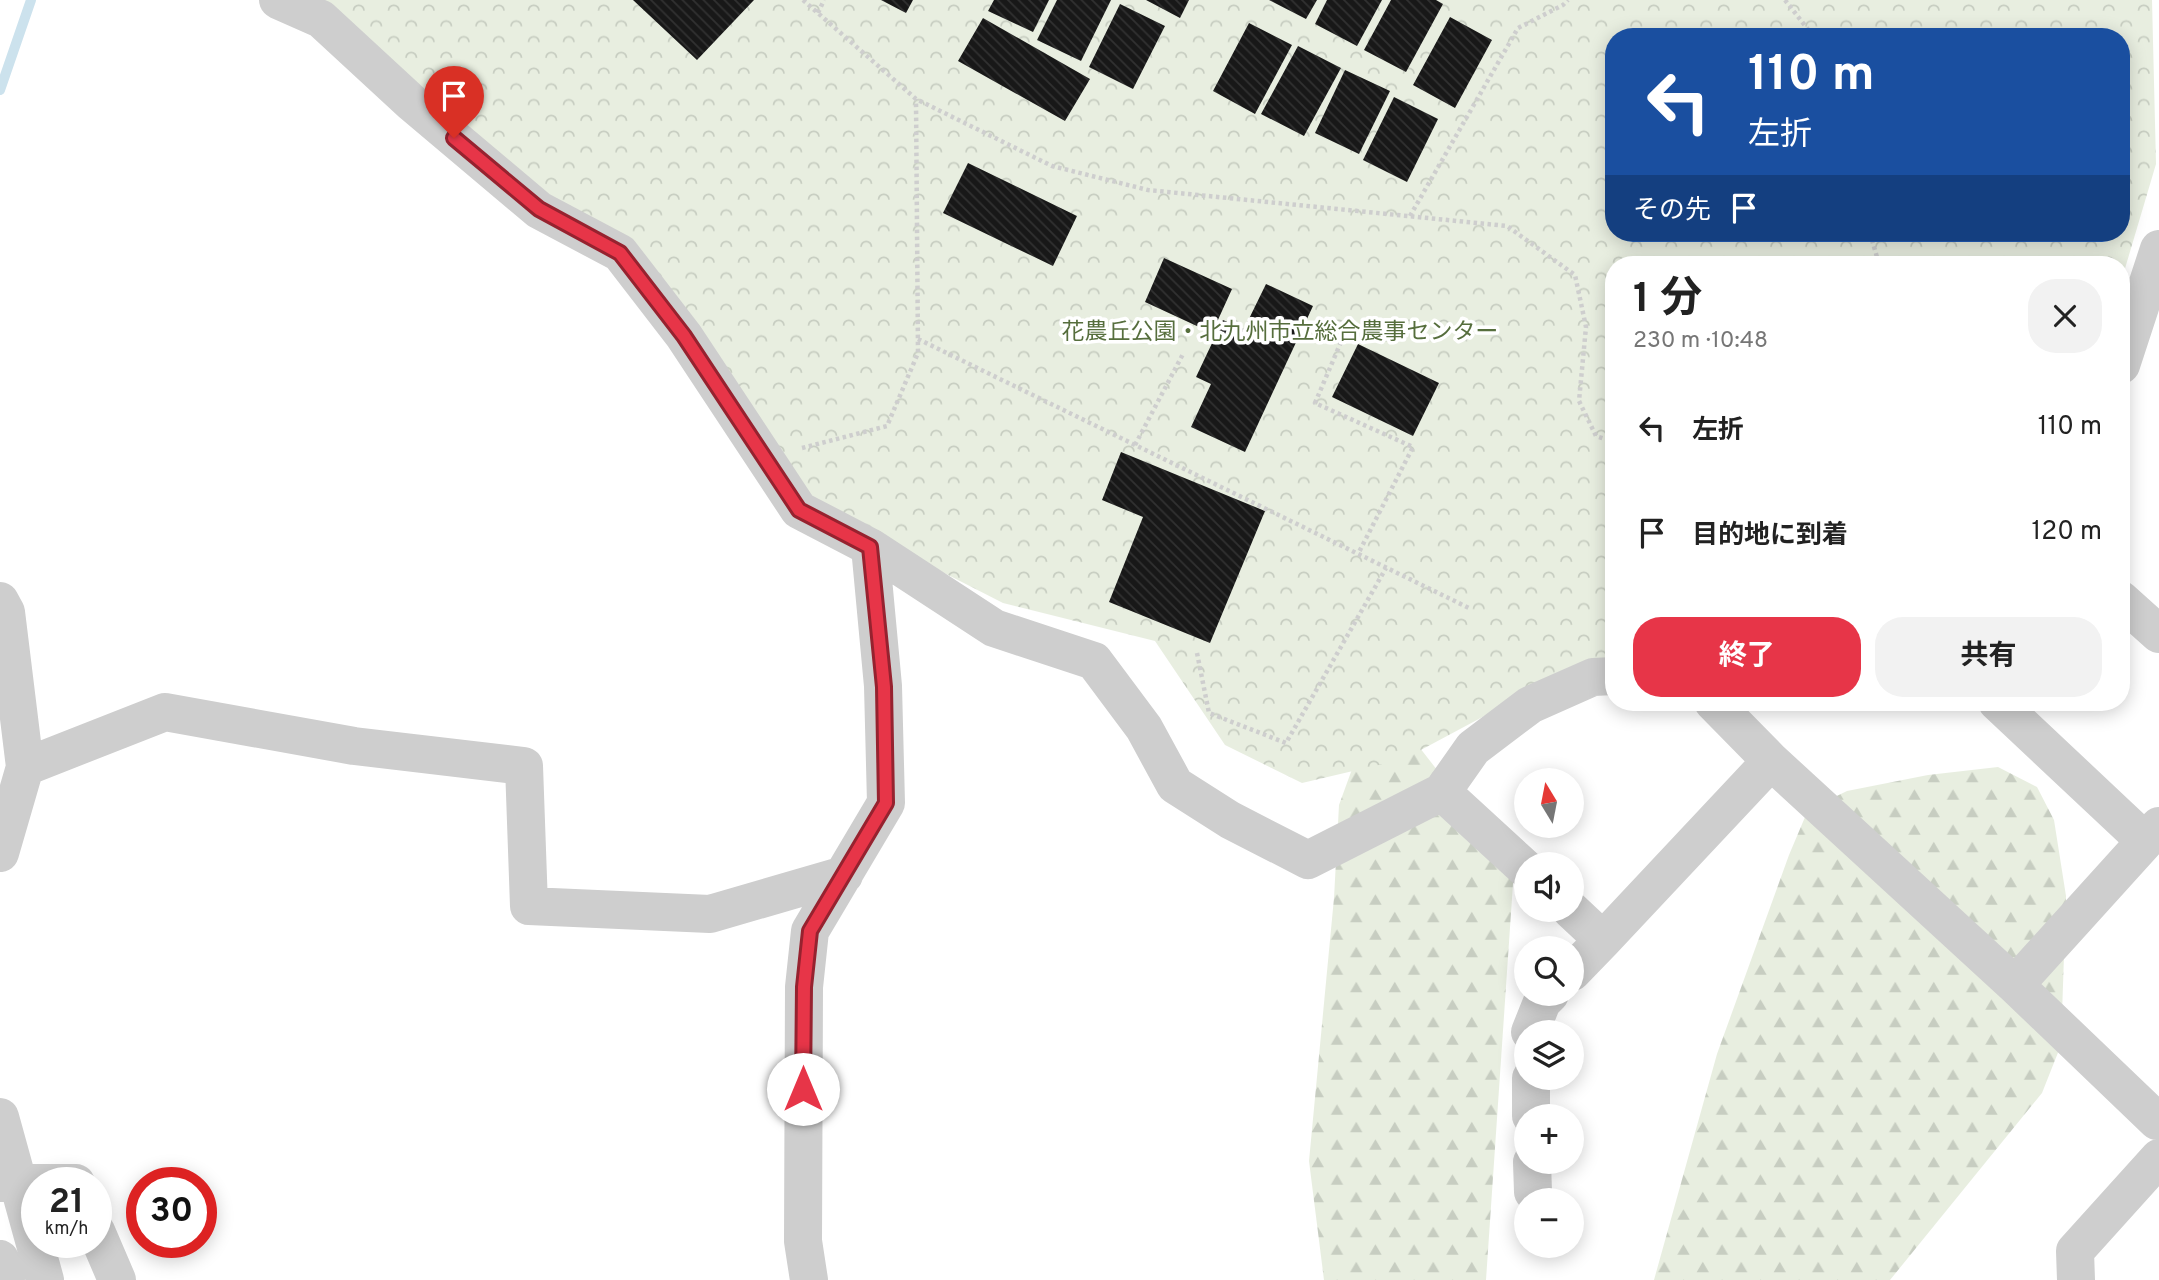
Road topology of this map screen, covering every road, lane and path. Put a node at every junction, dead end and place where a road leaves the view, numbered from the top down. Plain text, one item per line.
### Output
1 (278, 0) edge
2 (803, 0) edge
3 (824, 0) edge
4 (1568, 0) edge
5 (1785, 0) edge
6 (818, 13) junction
7 (1807, 28) edge
8 (916, 99) junction
9 (1410, 216) junction
10 (2159, 250) edge
11 (2130, 338) edge
12 (918, 339) junction
13 (1341, 342) dead end
14 (1183, 355) dead end
15 (1605, 439) edge
16 (1135, 445) junction
17 (764, 458) junction
18 (870, 547) junction
19 (1359, 554) junction
20 (1386, 568) junction
21 (0, 601) edge
22 (2130, 608) edge
23 (1471, 609) dead end
24 (2159, 634) edge
25 (1197, 653) dead end
26 (1605, 676) edge
27 (1722, 711) edge
28 (2008, 711) edge
29 (1771, 761) junction
30 (25, 768) junction
31 (1442, 792) junction
32 (2152, 834) edge
33 (0, 853) edge
34 (1514, 858) edge
35 (844, 875) junction
36 (1584, 922) edge
37 (1603, 940) junction
38 (1584, 960) edge
39 (2015, 985) junction
40 (0, 1117) edge
41 (2158, 1130) edge
42 (9, 1183) edge
43 (108, 1258) edge
44 (0, 1259) edge
45 (6, 1280) edge
46 (45, 1280) edge
47 (117, 1280) edge
48 (809, 1280) edge
49 (2076, 1280) edge

1 - 17 street
2 - 6 path
3 - 6 path
4 - 9 path
5 - 7 path
6 - 8 path
8 - 9 path
8 - 12 path
9 - 15 path
10 - 11 street
12 - 16 path
12 - 17 path
13 - 19 path
14 - 16 path
16 - 19 path
17 - 18 street
18 - 31 street
18 - 35 street
19 - 20 path
20 - 23 path
20 - 25 path
21 - 30 street
22 - 24 street
26 - 31 street
27 - 29 street
28 - 32 street
29 - 37 street
29 - 39 street
30 - 33 street
30 - 35 street
31 - 34 street
32 - 39 street
35 - 48 street
36 - 37 street
37 - 38 street
39 - 41 street
40 - 42 street
41 - 49 street
42 - 46 street
43 - 47 street
44 - 45 street

